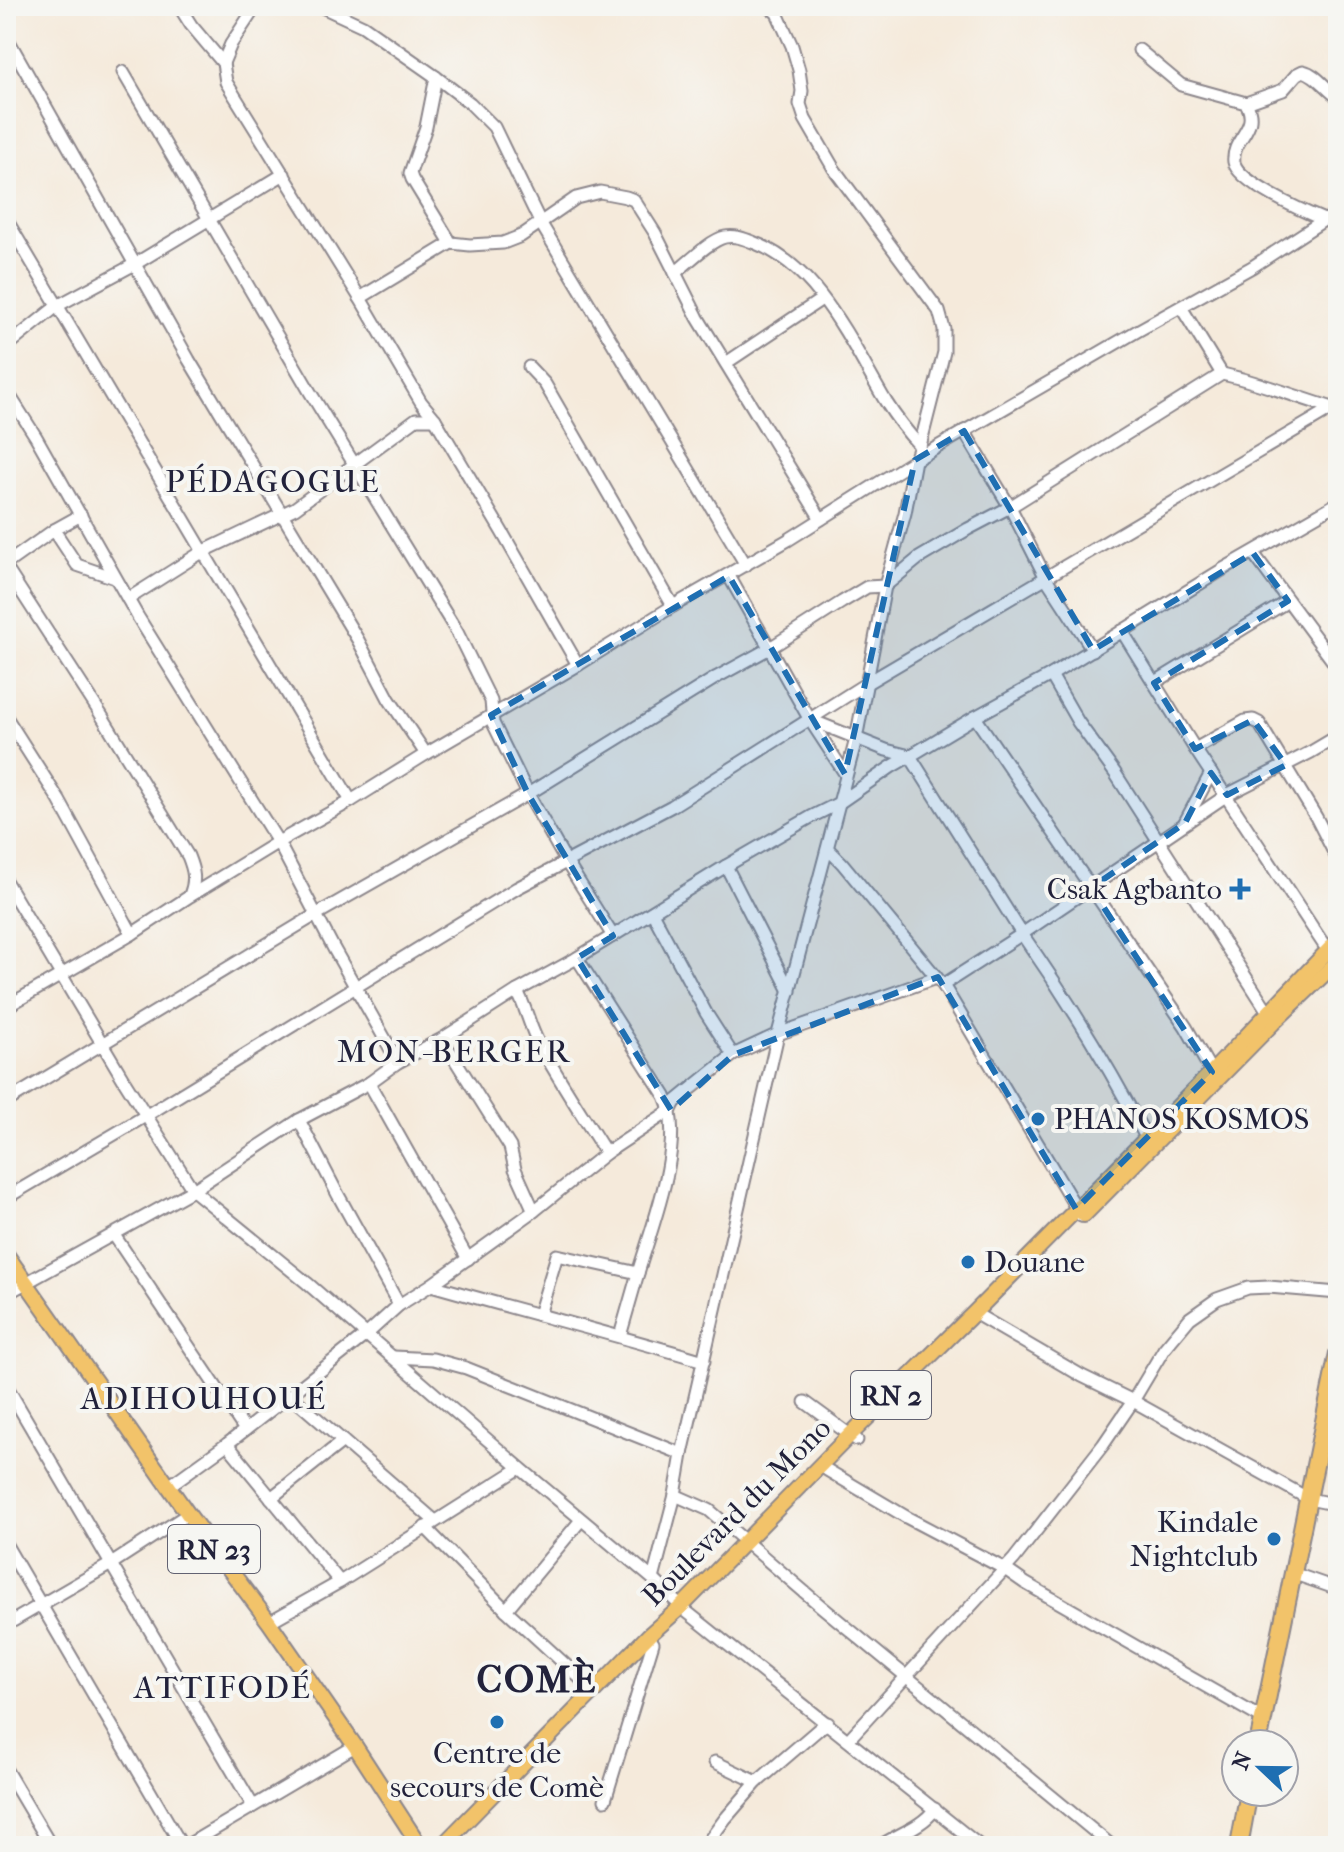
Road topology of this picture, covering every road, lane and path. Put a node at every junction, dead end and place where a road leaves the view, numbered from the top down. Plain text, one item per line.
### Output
1 (179, 6) edge
2 (256, 6) edge
3 (320, 6) edge
4 (768, 6) edge
5 (6, 36) edge
6 (1139, 50) dead end
7 (223, 63) junction
8 (123, 72) dead end
9 (436, 77) junction
10 (1338, 97) edge
11 (1246, 103) junction
12 (284, 174) junction
13 (1338, 217) edge
14 (6, 219) edge
15 (210, 219) junction
16 (1324, 220) junction
17 (540, 222) junction
18 (451, 243) junction
19 (135, 264) junction
20 (675, 273) junction
21 (360, 298) junction
22 (822, 299) junction
23 (57, 306) junction
24 (1181, 307) junction
25 (6, 347) edge
26 (726, 363) junction
27 (529, 367) dead end
28 (1222, 374) junction
29 (6, 390) edge
30 (421, 402) junction
31 (1335, 406) edge
32 (416, 419) junction
33 (435, 419) junction
34 (964, 431) junction
35 (920, 446) junction
36 (915, 460) junction
37 (354, 466) junction
38 (1338, 503) edge
39 (1010, 507) junction
40 (283, 514) junction
41 (81, 515) junction
42 (821, 519) junction
43 (54, 530) junction
44 (202, 552) junction
45 (1253, 553) junction
46 (746, 565) junction
47 (6, 566) edge
48 (729, 576) junction
49 (115, 578) junction
50 (1046, 578) junction
51 (885, 586) junction
52 (128, 599) junction
53 (1288, 601) junction
54 (673, 606) junction
55 (1122, 631) junction
56 (770, 648) junction
57 (1093, 650) junction
58 (578, 665) junction
59 (1338, 668) edge
60 (1051, 675) junction
61 (867, 683) junction
62 (1154, 683) junction
63 (491, 715) junction
64 (6, 717) edge
65 (975, 717) junction
66 (810, 720) junction
67 (1338, 736) edge
68 (856, 739) junction
69 (1195, 749) junction
70 (426, 754) junction
71 (910, 756) junction
72 (1286, 765) junction
73 (1211, 773) junction
74 (846, 775) junction
75 (528, 794) junction
76 (1227, 795) junction
77 (351, 801) junction
78 (839, 803) junction
79 (1185, 823) junction
80 (278, 842) junction
81 (1158, 842) junction
82 (828, 849) junction
83 (1338, 860) edge
84 (567, 863) junction
85 (726, 866) junction
86 (6, 882) edge
87 (1091, 888) junction
88 (190, 896) junction
89 (652, 912) junction
90 (317, 914) junction
91 (132, 934) junction
92 (1022, 934) junction
93 (613, 936) junction
94 (1335, 951) edge
95 (577, 958) junction
96 (61, 974) junction
97 (939, 982) junction
98 (356, 986) junction
99 (517, 991) junction
100 (790, 991) junction
101 (6, 1007) edge
102 (1272, 1018) junction
103 (778, 1034) junction
104 (442, 1039) junction
105 (102, 1044) junction
106 (733, 1055) junction
107 (398, 1062) junction
108 (1215, 1077) junction
109 (369, 1083) junction
110 (6, 1102) edge
111 (671, 1110) junction
112 (147, 1115) junction
113 (299, 1120) junction
114 (1149, 1143) junction
115 (606, 1153) junction
116 (193, 1190) junction
117 (6, 1198) edge
118 (534, 1211) junction
119 (1079, 1213) junction
120 (114, 1235) junction
121 (6, 1254) edge
122 (468, 1259) junction
123 (638, 1273) junction
124 (25, 1283) junction
125 (431, 1285) junction
126 (1338, 1293) edge
127 (6, 1294) edge
128 (399, 1305) junction
129 (539, 1315) junction
130 (981, 1317) junction
131 (367, 1334) junction
132 (620, 1336) junction
133 (1338, 1353) edge
134 (393, 1357) junction
135 (704, 1361) junction
136 (6, 1385) edge
137 (290, 1395) junction
138 (1133, 1401) junction
139 (805, 1402) dead end
140 (245, 1430) junction
141 (854, 1437) junction
142 (343, 1441) junction
143 (227, 1444) junction
144 (682, 1454) junction
145 (520, 1468) junction
146 (827, 1470) junction
147 (169, 1486) junction
148 (675, 1495) junction
149 (271, 1498) junction
150 (1309, 1499) junction
151 (1338, 1505) edge
152 (188, 1514) junction
153 (581, 1520) junction
154 (430, 1524) junction
155 (747, 1544) junction
156 (6, 1545) edge
157 (111, 1564) junction
158 (1005, 1569) junction
159 (1292, 1573) junction
160 (653, 1579) junction
161 (340, 1582) junction
162 (1338, 1589) edge
163 (40, 1604) junction
164 (684, 1609) junction
165 (506, 1610) junction
166 (269, 1622) junction
167 (6, 1625) edge
168 (653, 1643) junction
169 (905, 1676) junction
170 (594, 1691) junction
171 (1263, 1719) junction
172 (828, 1723) junction
173 (1261, 1728) edge
174 (848, 1740) junction
175 (355, 1746) junction
176 (715, 1762) dead end
177 (6, 1770) edge
178 (757, 1782) junction
179 (605, 1800) dead end
180 (253, 1806) junction
181 (1246, 1808) edge
182 (935, 1809) junction
183 (51, 1846) edge
184 (184, 1846) edge
185 (420, 1846) edge
186 (442, 1846) edge
187 (450, 1846) edge
188 (705, 1846) edge
189 (880, 1846) edge
190 (980, 1846) edge
191 (1112, 1846) edge
192 (1239, 1846) edge

1 - 7 street
2 - 7 street
3 - 9 street
4 - 35 street
5 - 19 street
6 - 11 street
7 - 12 street
8 - 15 street
9 - 17 street
9 - 18 street
10 - 11 street
11 - 16 street
12 - 15 street
12 - 21 street
13 - 16 street
14 - 23 street
15 - 19 street
15 - 37 street
16 - 24 street
17 - 18 street
17 - 20 street
17 - 46 street
18 - 21 street
19 - 23 street
19 - 40 street
20 - 22 street
20 - 26 street
21 - 30 street
22 - 26 street
22 - 35 street
23 - 25 street
23 - 44 street
24 - 28 street
24 - 34 street
26 - 42 street
27 - 54 street
28 - 31 street
28 - 39 street
29 - 41 street
30 - 32 street
30 - 33 street
31 - 50 street
32 - 33 street
32 - 37 street
33 - 58 street
34 - 36 street
34 - 39 street
35 - 36 street
36 - 42 street
36 - 51 street
37 - 40 street
37 - 63 street
38 - 45 street
39 - 50 street
39 - 51 street
40 - 44 street
40 - 70 street
41 - 43 street
41 - 49 street
42 - 46 street
43 - 47 street
43 - 49 street
44 - 52 street
44 - 77 street
45 - 53 street
45 - 55 street
46 - 48 street
47 - 88 street
48 - 54 street
48 - 56 street
49 - 52 street
50 - 57 street
50 - 61 street
51 - 56 street
51 - 61 street
52 - 80 street
53 - 59 street
53 - 62 street
54 - 58 street
55 - 57 street
55 - 62 street
56 - 66 street
56 - 75 street
57 - 60 street
58 - 63 street
60 - 65 street
60 - 81 street
61 - 66 street
61 - 68 street
62 - 69 street
63 - 70 street
63 - 75 street
64 - 91 street
65 - 71 street
65 - 87 street
66 - 68 street
66 - 74 street
66 - 84 street
67 - 72 street
68 - 71 street
68 - 74 street
69 - 72 street
69 - 73 street
70 - 77 street
71 - 78 street
71 - 92 street
72 - 76 street
72 - 83 street
73 - 76 street
73 - 79 street
74 - 78 street
75 - 84 street
75 - 90 street
76 - 79 street
76 - 94 street
77 - 80 street
78 - 82 street
78 - 85 street
79 - 81 street
80 - 88 street
80 - 90 street
81 - 87 street
81 - 102 street
82 - 97 street
82 - 100 street
84 - 93 street
84 - 98 street
85 - 89 street
85 - 100 street
86 - 96 street
87 - 92 street
87 - 108 street
88 - 91 street
89 - 93 street
89 - 106 street
90 - 98 street
90 - 105 street
91 - 96 street
92 - 97 street
92 - 114 street
93 - 95 street
94 - 102 main road, Boulevard du Mono / RN 2
95 - 99 street
95 - 111 street
96 - 101 street
96 - 105 street
97 - 103 street
97 - 119 street
98 - 107 street
98 - 112 street
99 - 104 street
99 - 115 street
100 - 103 street
102 - 108 main road, Boulevard du Mono / RN 2
103 - 106 street
103 - 135 street
104 - 107 street
104 - 118 street
105 - 110 street
105 - 112 street
106 - 111 street
107 - 109 street
108 - 114 main road, Boulevard du Mono / RN 2
109 - 113 street
109 - 122 street
111 - 115 street
111 - 123 street
112 - 116 street
112 - 117 street
113 - 116 street
113 - 128 street
114 - 119 main road, Boulevard du Mono / RN 2
115 - 118 street
116 - 120 street
116 - 131 street
118 - 122 street
119 - 130 main road, Boulevard du Mono / RN 2
119 - 141 main road, Boulevard du Mono / RN 2
120 - 124 street
120 - 140 street
121 - 124 main road, RN 23
122 - 125 street
123 - 129 street
123 - 132 street
124 - 127 street
124 - 147 main road, RN 23
125 - 128 street
125 - 129 street
126 - 138 street
128 - 131 street
129 - 132 street
130 - 138 street
130 - 141 main road, Boulevard du Mono / RN 2
131 - 134 street
131 - 137 street
132 - 135 street
133 - 150 highway
134 - 144 street
134 - 145 street
135 - 144 street
136 - 157 street
137 - 140 street
137 - 142 street
138 - 150 street
138 - 158 street
139 - 141 street
140 - 143 street
141 - 146 main road, Boulevard du Mono / RN 2
141 - 155 main road, Boulevard du Mono / RN 2
142 - 149 street
142 - 154 street
143 - 147 street
143 - 149 street
144 - 148 street
145 - 153 street
145 - 154 street
146 - 155 main road, Boulevard du Mono / RN 2
146 - 158 street
147 - 152 main road, RN 23
148 - 155 street
148 - 160 street
149 - 161 street
150 - 151 street
150 - 159 highway
152 - 157 street
152 - 166 main road, RN 23
153 - 160 street
153 - 165 street
154 - 161 street
154 - 165 street
155 - 164 main road, Boulevard du Mono / RN 2
155 - 169 street
156 - 163 street
157 - 163 street
157 - 180 street
158 - 169 street
158 - 171 street
159 - 162 street
159 - 171 highway
160 - 164 street
161 - 166 street
163 - 167 street
163 - 184 street
164 - 168 main road, Boulevard du Mono / RN 2
164 - 170 main road, Boulevard du Mono / RN 2
164 - 172 street
165 - 170 street
166 - 175 main road, RN 23
168 - 179 street
168 - 187 main road, Boulevard du Mono / RN 2
169 - 174 street
169 - 191 street
170 - 186 main road, Boulevard du Mono / RN 2
171 - 173 highway
172 - 174 street
172 - 178 street
174 - 182 street
175 - 180 street
175 - 185 main road, RN 23
176 - 178 street
177 - 183 street
178 - 188 street
180 - 184 street
181 - 192 highway
182 - 189 street
182 - 190 street

